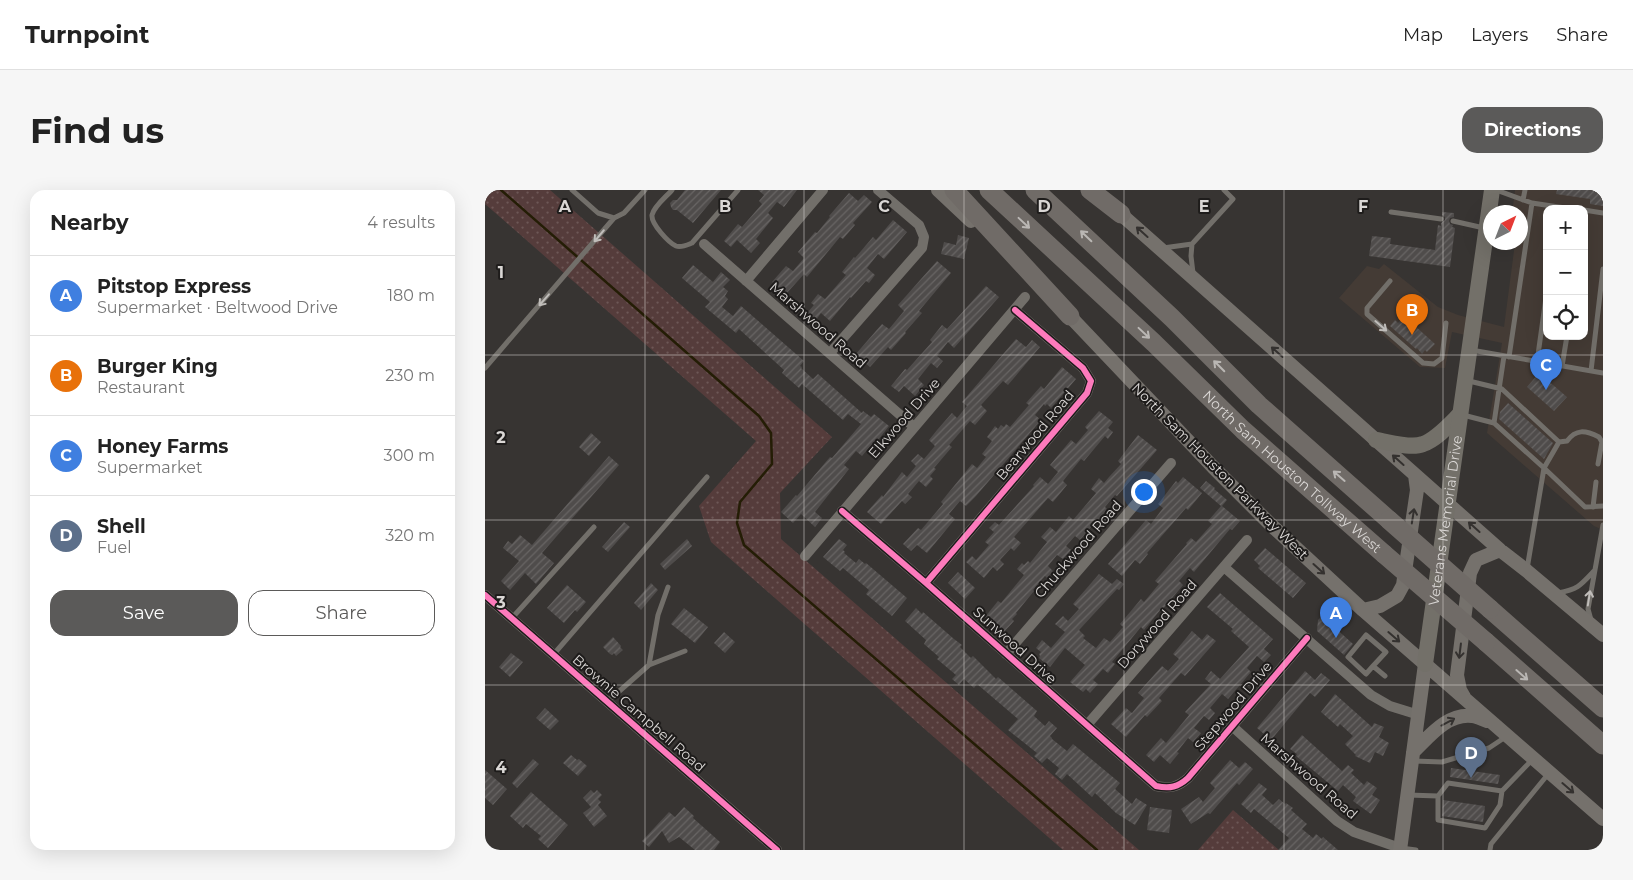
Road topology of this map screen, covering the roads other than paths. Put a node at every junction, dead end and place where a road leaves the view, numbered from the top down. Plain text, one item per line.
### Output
1 (572, 190) edge
2 (645, 190) edge
3 (672, 190) edge
4 (739, 190) edge
5 (823, 190) edge
6 (878, 190) edge
7 (939, 190) edge
8 (954, 190) edge
9 (989, 190) edge
10 (1092, 190) edge
11 (1224, 190) edge
12 (1492, 190) edge
13 (1496, 190) edge
14 (1525, 190) edge
15 (1038, 191) edge
16 (1523, 200) junction
17 (1532, 203) junction
18 (1490, 205) edge
19 (1543, 205) edge
20 (1588, 211) edge
21 (1391, 212) dead end
22 (1603, 213) edge
23 (1121, 214) joint
24 (614, 218) junction
25 (1441, 219) dead end
26 (1453, 221) dead end
27 (1483, 227) edge
28 (704, 244) dead end
29 (1192, 244) junction
30 (1159, 248) junction
31 (1484, 250) edge
32 (1603, 269) edge
33 (1197, 280) junction
34 (746, 281) junction
35 (1390, 281) dead end
36 (1546, 295) edge
37 (1025, 297) dead end
38 (1015, 310) junction
39 (1070, 316) junction
40 (1446, 323) dead end
41 (1566, 340) edge
42 (1470, 350) junction
43 (829, 353) junction
44 (1506, 356) junction
45 (1537, 362) junction
46 (1562, 366) junction
47 (485, 368) edge
48 (1591, 371) junction
49 (1603, 373) edge
50 (1466, 381) junction
51 (1499, 388) junction
52 (1460, 414) junction
53 (1494, 424) junction
54 (914, 427) junction
55 (1376, 440) junction
56 (1559, 442) junction
57 (1171, 463) dead end
58 (1598, 464) dead end
59 (1544, 468) junction
60 (1415, 475) junction
61 (707, 477) dead end
62 (1596, 482) dead end
63 (1448, 504) junction
64 (1603, 506) edge
65 (1593, 507) junction
66 (842, 512) junction
67 (1603, 525) edge
68 (594, 527) dead end
69 (1247, 540) dead end
70 (1500, 550) junction
71 (805, 556) dead end
72 (1224, 567) junction
73 (1594, 570) junction
74 (1527, 571) junction
75 (926, 583) junction
76 (668, 587) dead end
77 (1554, 594) junction
78 (485, 595) edge
79 (1363, 610) junction
80 (512, 619) junction
81 (1598, 630) edge
82 (1307, 638) junction
83 (685, 651) dead end
84 (1006, 654) junction
85 (553, 655) junction
86 (1425, 664) junction
87 (649, 665) junction
88 (1373, 666) junction
89 (1385, 676) dead end
90 (1464, 698) junction
91 (607, 702) junction
92 (1599, 704) edge
93 (1419, 715) junction
94 (1492, 722) junction
95 (1087, 726) junction
96 (1232, 726) junction
97 (1508, 736) junction
98 (1602, 745) edge
99 (1413, 756) junction
100 (1533, 758) junction
101 (1549, 772) junction
102 (1174, 787) joint
103 (1502, 791) junction
104 (1407, 795) junction
105 (1437, 796) junction
106 (1603, 819) edge
107 (1400, 849) edge
108 (777, 850) edge
109 (1417, 850) edge
110 (1490, 850) edge

1 - 24 lane
2 - 24 lane
3 - 4 lane
5 - 34 street
6 - 43 street
7 - 39 main road, North Sam Houston Parkway West
8 - 39 highway
9 -> 98 highway, North Sam Houston Tollway West, bridge
10 - 23 highway
11 - 29 lane
12 - 18 main road, Veterans Memorial Drive
13 - 16 lane
14 - 16 lane
92 -> 15 highway, North Sam Houston Tollway West, bridge
16 - 17 lane
17 - 19 lane
17 - 44 lane
20 - 22 lane
21 - 25 lane
30 -> 23 main road
24 -> 47 lane
26 - 27 lane
28 - 34 street, Marshwood Road
29 - 30 lane
29 - 33 lane
30 - 33 main road
31 - 42 main road, Veterans Memorial Drive
32 - 48 lane
55 -> 33 main road
34 - 43 street, Marshwood Road
35 -> 40 lane
36 - 45 lane
37 - 38 street, Elkwood Drive
38 - 54 street, Elkwood Drive
38 - 75 street, Bearwood Road
39 -> 79 main road, North Sam Houston Parkway West
41 - 46 lane
42 - 44 lane
42 - 50 main road, Veterans Memorial Drive
43 - 54 street, Marshwood Road
44 - 45 lane
44 - 51 lane
45 - 46 lane
46 - 48 lane
48 - 49 lane
50 - 51 lane
50 - 52 main road, Veterans Memorial Drive
51 - 53 lane
51 - 56 lane
52 - 53 lane
52 - 55 main road
52 - 63 main road, Veterans Memorial Drive
53 - 59 lane
54 - 66 street, Elkwood Drive
60 -> 55 main road
56 - 58 lane
56 - 59 lane
57 - 84 street, Chuckwood Road
59 - 65 lane
59 - 74 lane
60 - 63 main road
79 -> 60 main road
61 - 85 lane
62 - 65 lane
70 -> 63 main road
63 - 86 main road, Veterans Memorial Drive
64 - 65 lane
66 - 71 street, Elkwood Drive
66 - 75 street, Sunwood Drive
67 - 73 lane
68 - 80 lane
69 - 72 street, Dorywood Road
70 - 74 main road
70 -> 90 main road
72 - 82 street
72 - 95 street, Dorywood Road
73 - 77 lane
81 -> 73 lane
74 - 77 main road
75 - 84 street, Sunwood Drive
76 - 87 lane
77 - 81 main road
78 - 80 street, Brownie Campbell Road
79 -> 86 main road, North Sam Houston Parkway West
80 - 85 street, Brownie Campbell Road
82 - 93 street
82 - 96 street, Stepwood Drive
83 - 87 lane
84 - 95 street, Sunwood Drive
85 - 91 street, Brownie Campbell Road
86 - 90 main road, North Sam Houston Parkway West
86 - 93 main road, Veterans Memorial Drive
87 - 91 lane
88 - 88 lane
88 - 89 lane
90 - 94 main road, North Sam Houston Parkway West
91 - 108 street, Brownie Campbell Road
93 - 99 main road, Veterans Memorial Drive
94 - 97 main road, North Sam Houston Parkway West
99 -> 94 main road
95 - 102 street, Sunwood Drive
96 - 102 street, Stepwood Drive
96 - 107 street, Marshwood Road
97 - 99 lane
97 - 100 main road, North Sam Houston Parkway West
99 - 104 main road, Veterans Memorial Drive
100 - 101 main road, North Sam Houston Parkway West
100 - 103 lane
101 -> 106 main road, North Sam Houston Parkway West
101 - 110 lane
103 - 105 lane
103 - 105 lane
104 - 105 lane
104 - 107 main road, Veterans Memorial Drive
107 - 109 lane

